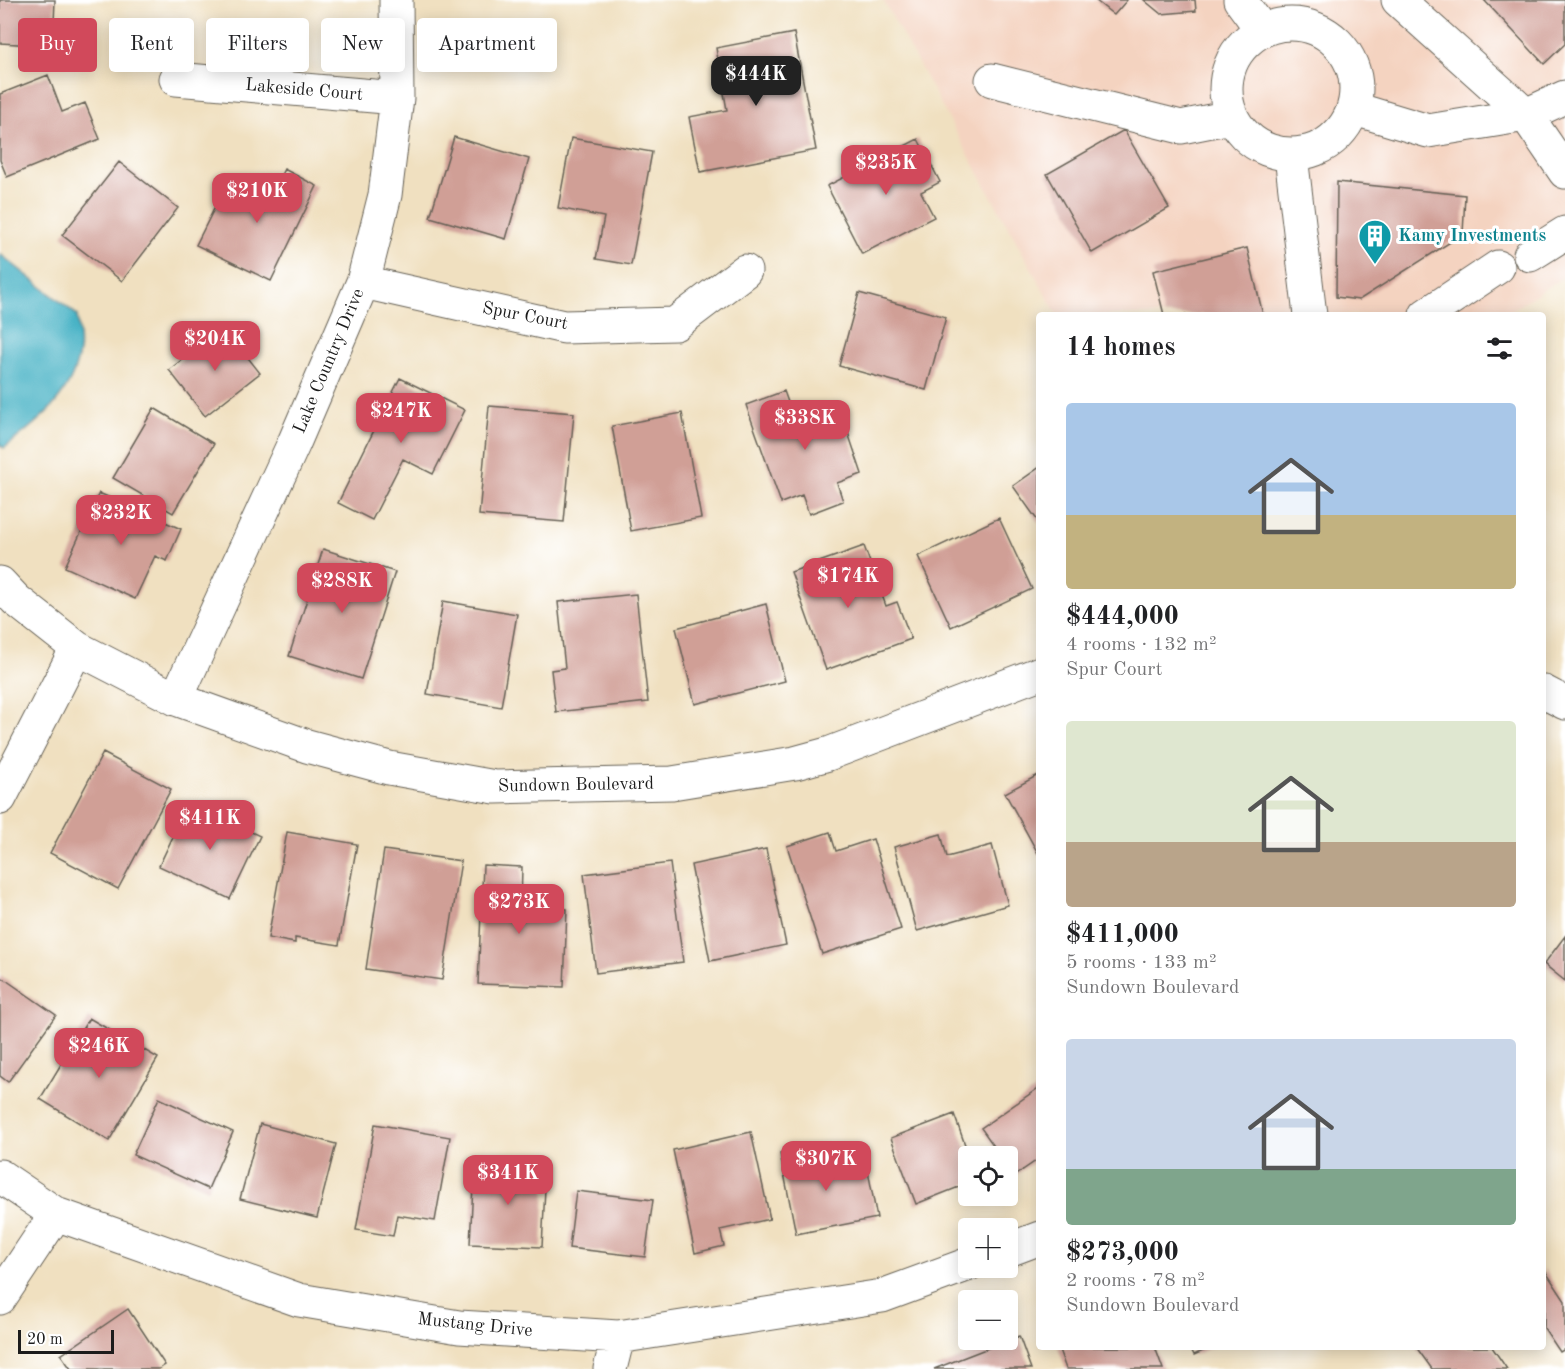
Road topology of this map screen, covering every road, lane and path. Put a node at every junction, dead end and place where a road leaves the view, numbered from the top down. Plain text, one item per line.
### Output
1 (396, 0) edge
2 (1240, 0) edge
3 (1404, 2) edge
4 (1262, 30) junction
5 (176, 79) dead end
6 (992, 80) dead end
7 (1565, 97) edge
8 (398, 98) junction
9 (1355, 109) junction
10 (1526, 115) junction
11 (1231, 117) junction
12 (1291, 156) junction
13 (1565, 172) edge
14 (1565, 233) edge
15 (1530, 255) dead end
16 (1498, 267) dead end
17 (745, 271) dead end
18 (363, 282) junction
19 (1310, 312) edge
20 (1430, 312) edge
21 (0, 583) edge
22 (77, 648) junction
23 (1036, 675) edge
24 (176, 699) junction
25 (0, 798) edge
26 (0, 1176) edge
27 (56, 1214) junction
28 (1036, 1240) edge
29 (1018, 1247) edge
30 (958, 1268) edge
31 (0, 1298) edge
32 (618, 1337) junction
33 (610, 1369) edge

1 - 8 street, Lake Country Drive
2 - 4 street
3 - 10 street
4 - 9 street
4 - 11 street
5 - 8 street, Lakeside Court
6 - 11 street
7 - 10 street
8 - 18 street, Lake Country Drive
9 - 10 street
9 - 12 street
10 - 13 street
11 - 12 street
12 - 19 street
14 - 15 street
16 - 20 street
17 - 18 street, Spur Court
18 - 24 street, Lake Country Drive
21 - 22 street, Sundown Boulevard
22 - 24 street, Sundown Boulevard
22 - 25 street
23 - 24 street, Sundown Boulevard
26 - 27 street, Mustang Drive
27 - 31 street
27 - 32 street, Mustang Drive
28 - 29 street
30 - 32 street, Mustang Drive
32 - 33 street

